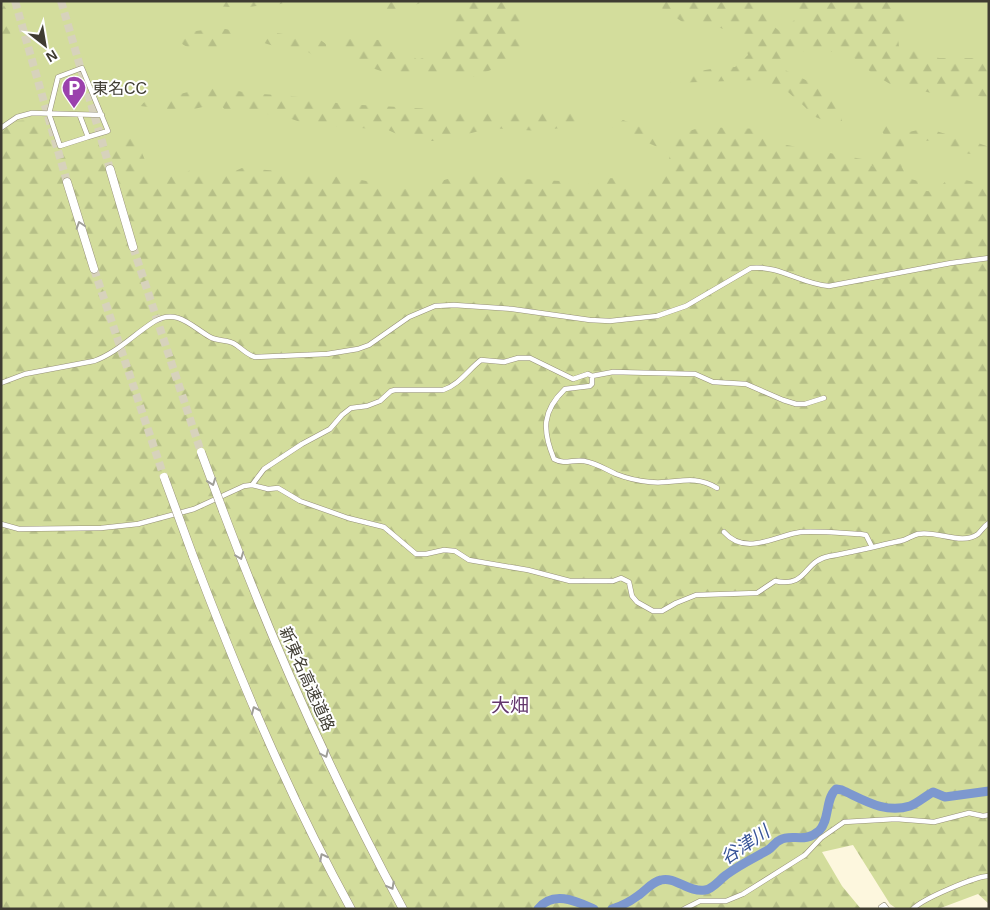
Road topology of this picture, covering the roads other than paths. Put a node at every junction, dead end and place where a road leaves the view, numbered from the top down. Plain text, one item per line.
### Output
1 (50, 114) junction
2 (80, 116) junction
3 (102, 116) junction
4 (1, 128) edge
5 (88, 137) junction
6 (110, 169) tunnel mouth
7 (67, 182) tunnel mouth
8 (133, 247) tunnel mouth
9 (989, 258) edge
10 (94, 269) tunnel mouth
11 (592, 376) junction
12 (1, 383) edge
13 (824, 398) dead end
14 (201, 452) tunnel mouth
15 (164, 477) tunnel mouth
16 (252, 485) junction
17 (717, 488) dead end
18 (989, 523) edge
19 (1, 524) edge
20 (724, 532) dead end
21 (872, 547) junction
22 (989, 816) edge
23 (989, 876) edge
24 (351, 909) edge
25 (404, 909) edge
26 (684, 909) edge
27 (913, 909) edge

1 - 2 street
1 - 3 street
1 - 4 street
1 - 5 street
2 - 3 street
2 - 5 street
3 - 5 street
6 - 8 highway
10 -> 7 highway
9 - 12 street
11 - 13 street
11 - 16 street
11 - 17 street
14 -> 25 highway, 新東名高速道路, bridge
24 -> 15 highway, bridge
16 - 19 street
16 - 21 street
18 - 21 street
20 - 21 street
22 - 26 street
23 - 27 street

